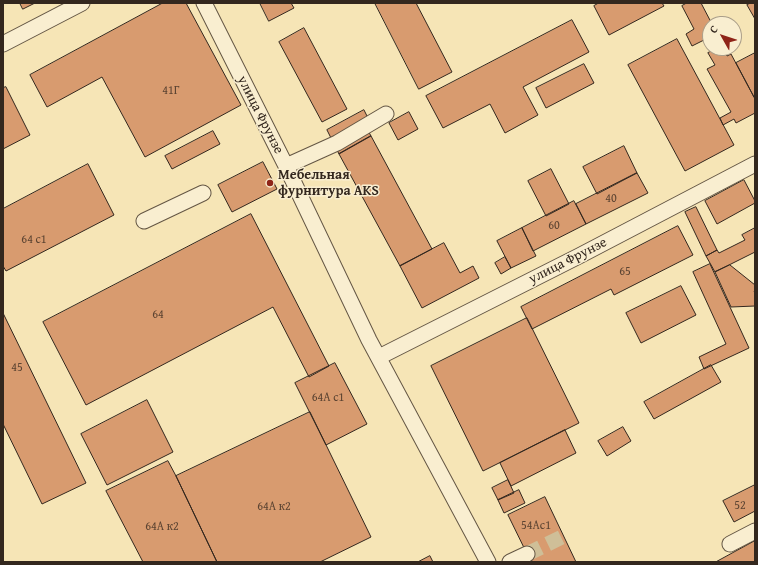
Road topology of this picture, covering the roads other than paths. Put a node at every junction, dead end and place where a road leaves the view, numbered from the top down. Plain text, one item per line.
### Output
1 (82, 3) edge
2 (204, 3) edge
3 (3, 44) edge
4 (386, 114) dead end
5 (755, 164) edge
6 (286, 166) junction
7 (203, 193) dead end
8 (144, 221) dead end
9 (379, 357) junction
10 (755, 531) edge
11 (730, 544) dead end
12 (527, 554) tunnel mouth
13 (488, 562) edge
14 (510, 562) edge

1 - 3 street
2 - 6 street, улица Фрунзе
4 - 6 street
5 - 9 street, улица Фрунзе
6 - 9 street, улица Фрунзе
7 - 8 street
9 - 13 street, улица Фрунзе
10 - 11 street
12 - 14 street

